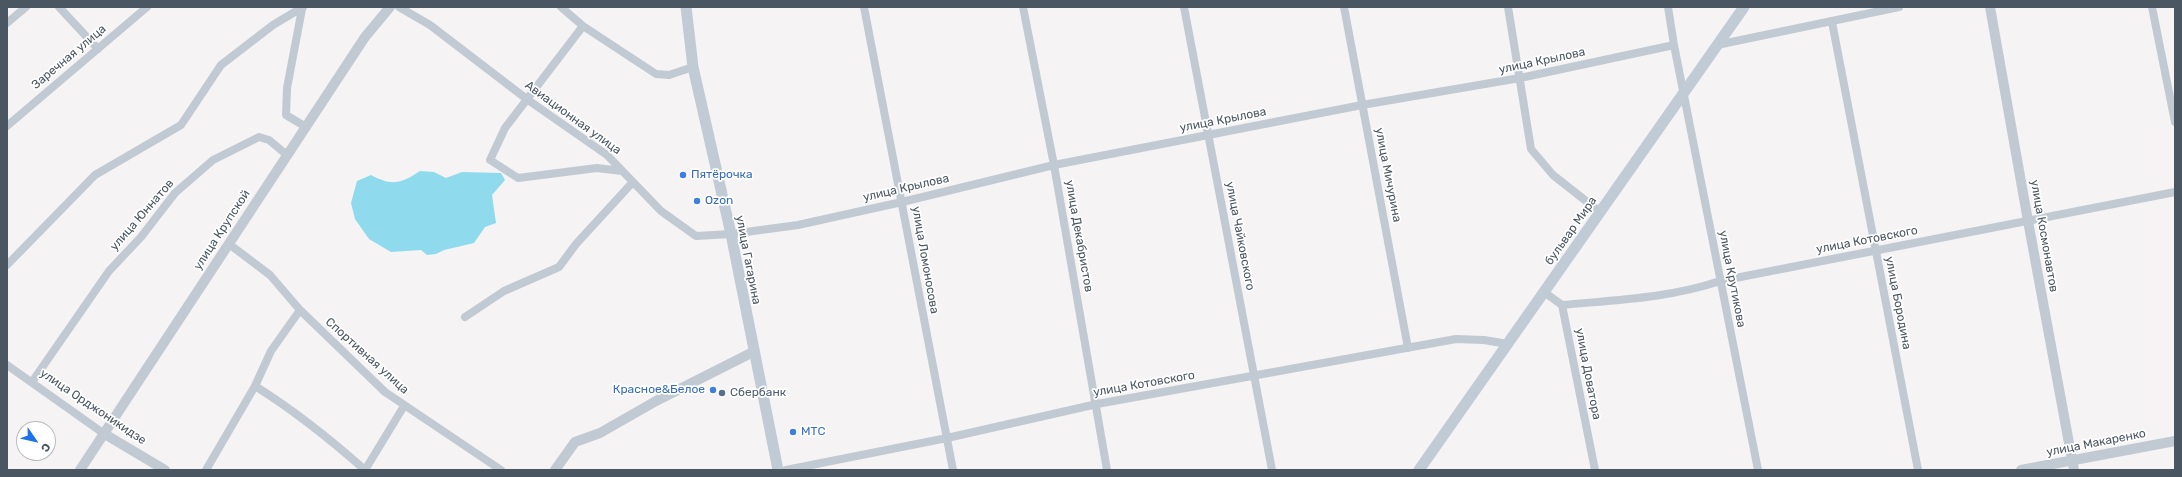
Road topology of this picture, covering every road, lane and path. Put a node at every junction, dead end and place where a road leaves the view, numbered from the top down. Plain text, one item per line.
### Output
1 (26, 7) edge
2 (59, 7) edge
3 (147, 7) edge
4 (390, 7) edge
5 (399, 7) edge
6 (561, 7) edge
7 (686, 7) edge
8 (864, 7) edge
9 (1023, 7) edge
10 (1184, 7) edge
11 (1344, 7) edge
12 (1508, 7) edge
13 (1668, 7) edge
14 (1744, 7) edge
15 (1898, 7) edge
16 (1990, 7) edge
17 (2152, 7) edge
18 (302, 8) edge
19 (1832, 22) junction
20 (7, 23) edge
21 (583, 26) junction
22 (1674, 45) junction
23 (1717, 45) junction
24 (98, 49) junction
25 (693, 67) junction
26 (1520, 78) junction
27 (1683, 93) junction
28 (528, 100) junction
29 (1362, 105) junction
30 (2175, 122) edge
31 (7, 126) edge
32 (306, 127) junction
33 (1209, 135) junction
34 (287, 155) junction
35 (1054, 165) junction
36 (622, 171) junction
37 (632, 183) junction
38 (2175, 192) edge
39 (902, 202) junction
40 (1600, 212) junction
41 (2028, 221) junction
42 (731, 234) junction
43 (229, 244) junction
44 (1875, 251) junction
45 (7, 265) edge
46 (1720, 281) junction
47 (1544, 292) junction
48 (1562, 305) junction
49 (300, 310) junction
50 (465, 316) dead end
51 (1508, 344) junction
52 (1408, 348) junction
53 (753, 352) junction
54 (7, 365) edge
55 (1255, 376) junction
56 (32, 382) junction
57 (255, 386) junction
58 (1097, 404) junction
59 (404, 406) junction
60 (103, 433) junction
61 (947, 438) junction
62 (2175, 441) edge
63 (2073, 465) edge
64 (1422, 468) edge
65 (80, 470) edge
66 (165, 470) edge
67 (206, 470) edge
68 (365, 470) edge
69 (501, 470) edge
70 (555, 470) edge
71 (778, 470) edge
72 (786, 470) edge
73 (953, 470) edge
74 (1107, 470) edge
75 (1272, 470) edge
76 (1595, 470) edge
77 (1758, 470) edge
78 (1918, 470) edge
79 (2021, 470) edge

1 - 20 street
2 - 24 street
3 - 24 street, Заречная улица
4 - 32 street, улица Крупской
5 - 28 street, Авиационная улица
6 - 21 street
7 - 25 main road, улица Гагарина
8 - 39 street, улица Ломоносова
9 - 35 street, улица Декабристов
10 - 33 street, улица Чайковского
11 - 29 street, улица Мичурина
12 - 26 street
13 - 22 street
14 - 23 main road, бульвар Мира
15 - 19 street
16 - 41 street, улица Космонавтов
17 - 30 street
18 - 32 street
18 - 45 street
19 - 23 street
19 - 44 street, улица Бородина
21 - 25 street
21 - 28 street
22 - 26 street, улица Крылова
22 - 27 street
23 - 27 main road, бульвар Мира
24 - 31 street, Заречная улица
25 - 42 main road, улица Гагарина
26 - 29 street, улица Крылова
26 - 40 street
27 - 40 main road, бульвар Мира
27 - 46 street, улица Крутикова
28 - 36 street, Авиационная улица
28 - 36 street
29 - 33 street, улица Крылова
29 - 52 street, улица Мичурина
32 - 34 street, улица Крупской
33 - 35 street, улица Крылова
33 - 55 street, улица Чайковского
34 - 43 street, улица Крупской
34 - 56 street, улица Юннатов
35 - 39 street, улица Крылова
35 - 58 street, улица Декабристов
36 - 37 street, Авиационная улица
37 - 42 street, Авиационная улица
37 - 50 street
38 - 41 street, улица Котовского
39 - 42 street, улица Крылова
39 - 61 street, улица Ломоносова
40 - 47 main road, бульвар Мира
41 - 44 street, улица Котовского
41 - 63 street, улица Космонавтов
42 - 53 main road, улица Гагарина
43 - 49 street, Спортивная улица
43 - 60 street, улица Крупской
44 - 46 street, улица Котовского
44 - 78 street, улица Бородина
46 - 48 street, улица Котовского
46 - 77 street, улица Крутикова
47 - 48 street
47 - 51 main road, бульвар Мира
48 - 76 street, улица Доватора
49 - 57 street
49 - 59 street, Спортивная улица
51 - 52 street, улица Котовского
51 - 64 main road, бульвар Мира
52 - 55 street, улица Котовского
53 - 70 street
53 - 71 main road, улица Гагарина
54 - 56 street, улица Орджоникидзе
55 - 58 street, улица Котовского
55 - 75 street, улица Чайковского
56 - 60 street, улица Орджоникидзе
57 - 67 street
57 - 68 street
58 - 61 street, улица Котовского
58 - 74 street, улица Декабристов
59 - 68 street
59 - 69 street, Спортивная улица
60 - 65 street, улица Крупской
60 - 66 street, улица Орджоникидзе
61 - 72 street, улица Котовского
61 - 73 street, улица Ломоносова
62 - 63 street, улица Макаренко
63 - 79 street, улица Макаренко

